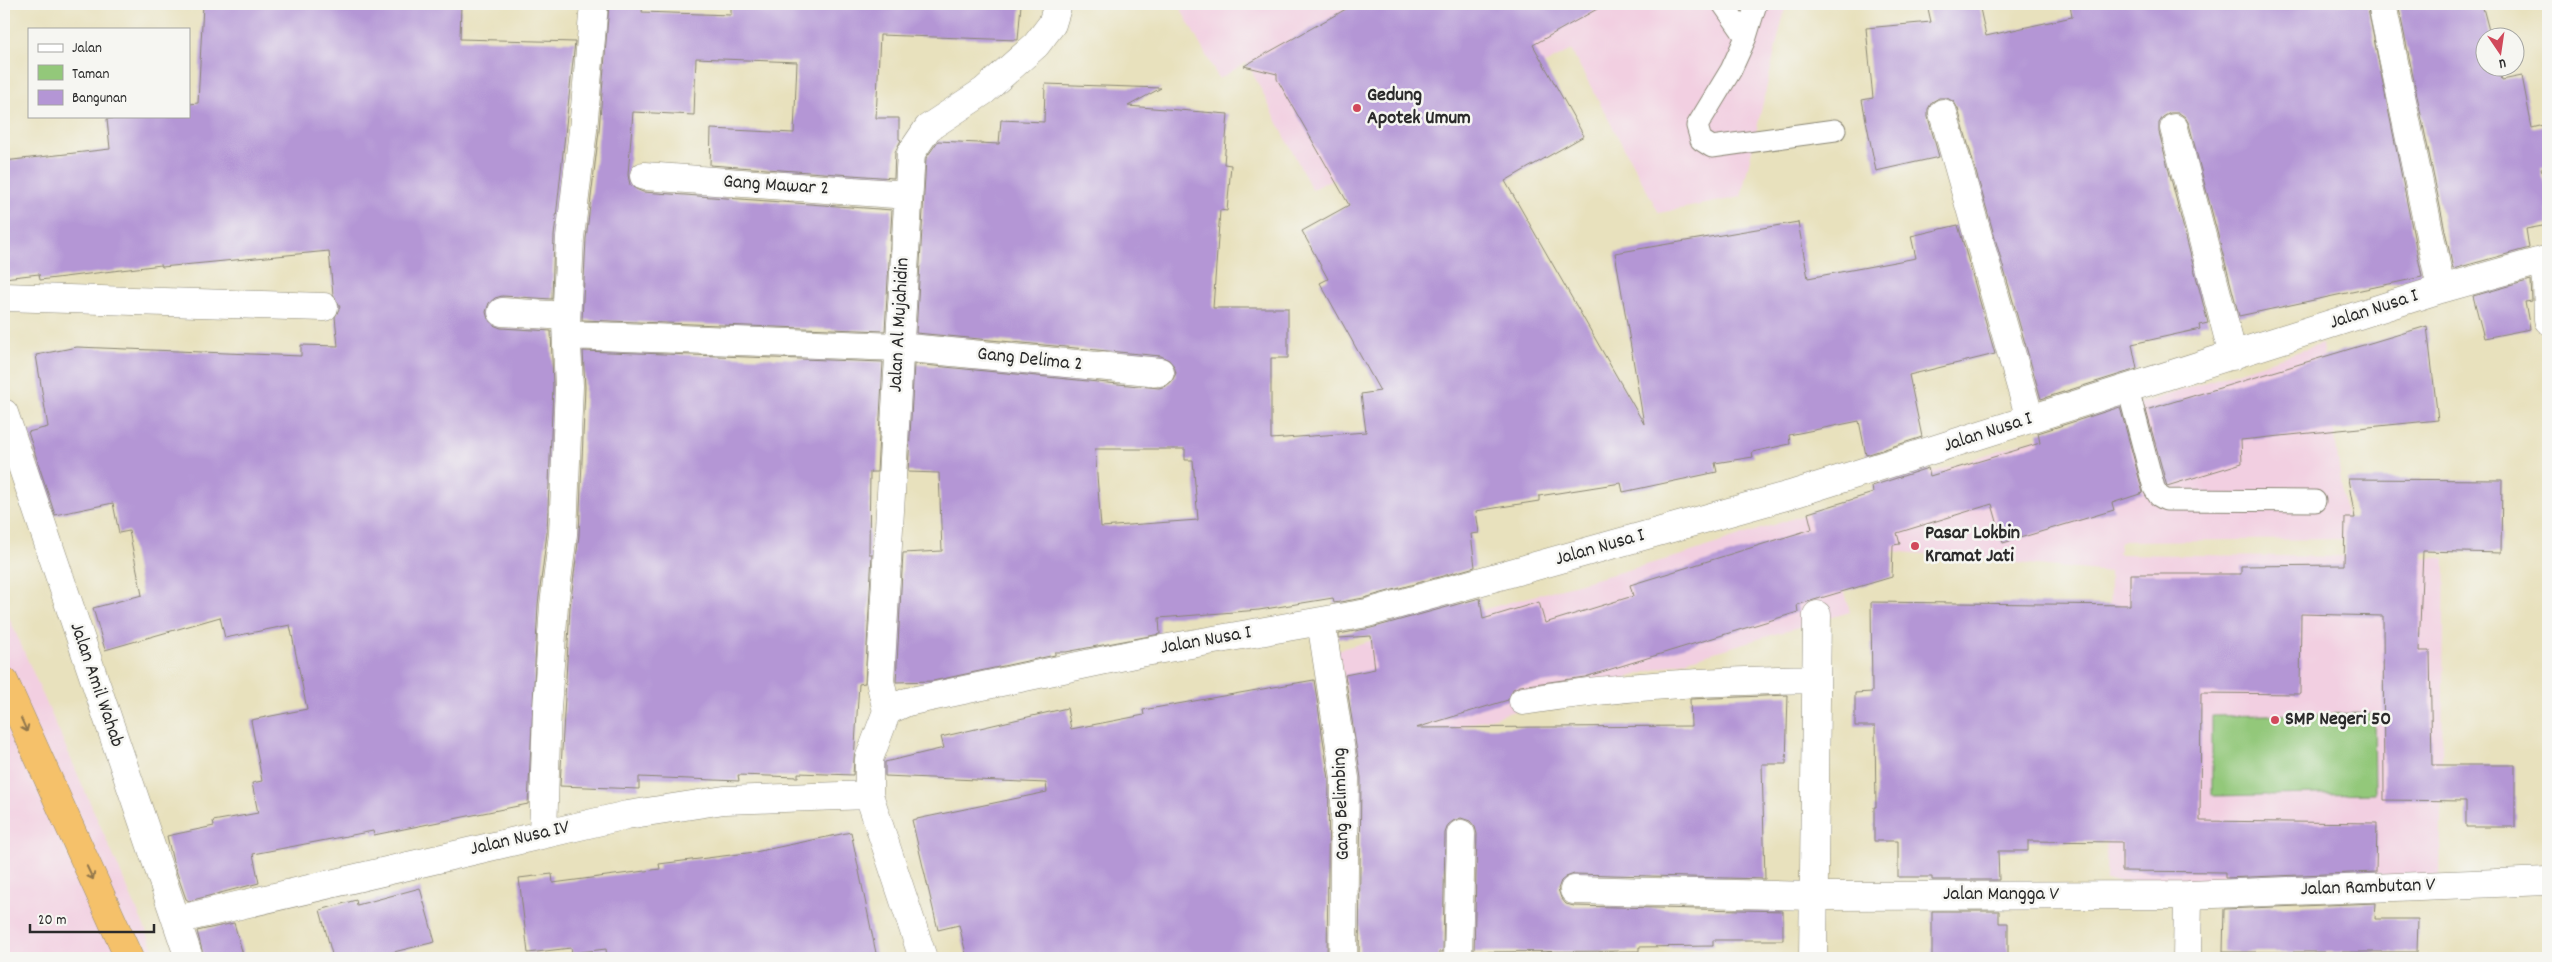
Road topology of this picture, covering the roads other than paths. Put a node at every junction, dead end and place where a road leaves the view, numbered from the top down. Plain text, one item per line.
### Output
1 (594, 4) edge
2 (1058, 4) edge
3 (1723, 4) edge
4 (1756, 4) edge
5 (2382, 4) edge
6 (1746, 37) junction
7 (1943, 114) dead end
8 (2174, 128) dead end
9 (1835, 130) dead end
10 (644, 176) dead end
11 (908, 195) junction
12 (2546, 260) edge
13 (2441, 289) junction
14 (4, 296) edge
15 (324, 307) dead end
16 (502, 312) dead end
17 (2548, 320) edge
18 (567, 326) junction
19 (899, 347) junction
20 (2233, 356) junction
21 (1160, 372) dead end
22 (2128, 389) junction
23 (4, 413) edge
24 (2030, 419) junction
25 (2315, 501) dead end
26 (1817, 615) dead end
27 (1321, 621) junction
28 (1816, 679) junction
29 (4, 681) edge
30 (1523, 701) dead end
31 (887, 710) junction
32 (869, 795) junction
33 (543, 834) junction
34 (1461, 834) dead end
35 (2548, 880) edge
36 (1574, 890) dead end
37 (2188, 895) junction
38 (1813, 896) junction
39 (176, 920) junction
40 (129, 958) edge
41 (188, 958) edge
42 (923, 958) edge
43 (1343, 958) edge
44 (1458, 958) edge
45 (1813, 958) edge
46 (2186, 958) edge

1 - 18 street
2 - 11 street, Jalan Al Mujahidin
3 - 6 lane
4 - 6 lane
5 - 13 street
6 - 9 lane
7 - 24 street
8 - 20 street
10 - 11 street, Gang Mawar 2
11 - 19 street, Jalan Al Mujahidin
12 - 13 street, Jalan Nusa I
12 - 17 street
13 - 20 street, Jalan Nusa I
14 - 15 street
16 - 18 street, Gang Delima 2
18 - 19 street, Gang Delima 2
18 - 33 street
19 - 21 street, Gang Delima 2
19 - 31 street, Jalan Al Mujahidin
20 - 22 street, Jalan Nusa I
22 - 24 street, Jalan Nusa I
22 - 25 lane
23 - 39 street, Jalan Amil Wahab
24 - 27 street, Jalan Nusa I
26 - 28 street
27 - 31 street, Jalan Nusa I
27 - 43 street, Gang Belimbing
28 - 30 street
28 - 38 street
29 -> 40 highway
31 - 32 street
32 - 33 street, Jalan Nusa IV
32 - 42 street
33 - 39 street, Jalan Nusa IV
34 - 44 street
35 - 37 street, Jalan Rambutan V
36 - 38 street, Jalan Mangga V
37 - 38 street, Jalan Mangga V
37 - 46 street
38 - 45 street
39 - 41 street, Jalan Amil Wahab

